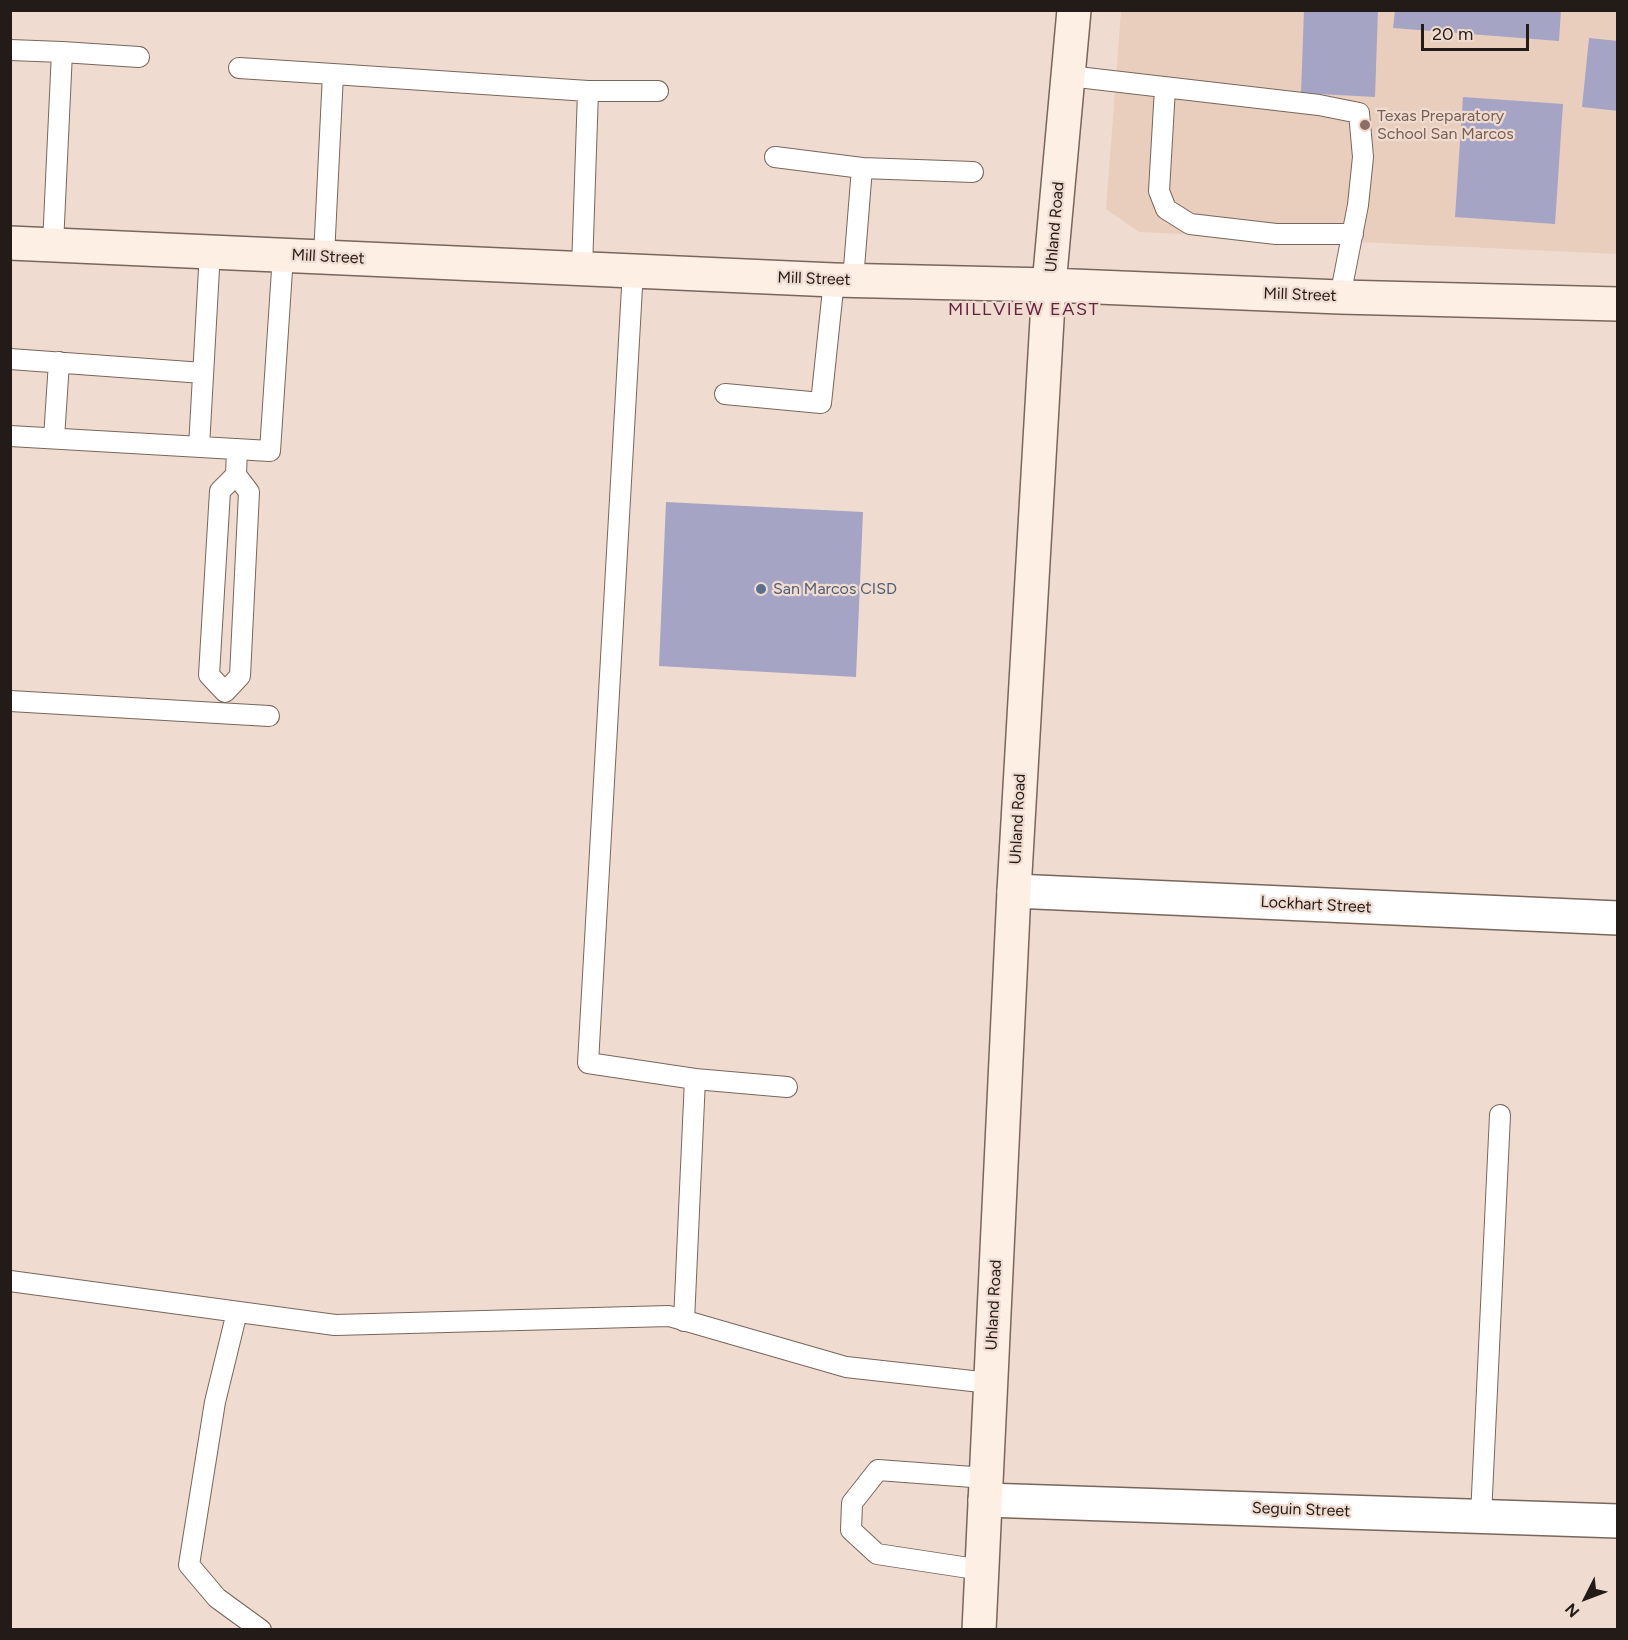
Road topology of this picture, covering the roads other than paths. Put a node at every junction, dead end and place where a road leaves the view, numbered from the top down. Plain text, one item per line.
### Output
1 (1074, 10) edge
2 (10, 50) edge
3 (62, 52) junction
4 (139, 57) dead end
5 (239, 68) dead end
6 (333, 74) junction
7 (1069, 76) junction
8 (1165, 88) junction
9 (658, 90) dead end
10 (588, 91) junction
11 (775, 157) dead end
12 (862, 168) junction
13 (973, 172) dead end
14 (1353, 234) junction
15 (10, 243) edge
16 (53, 244) junction
17 (210, 251) junction
18 (283, 255) junction
19 (324, 256) junction
20 (582, 268) junction
21 (633, 270) junction
22 (844, 280) junction
23 (1049, 285) junction
24 (1340, 297) junction
25 (1617, 304) edge
26 (10, 359) edge
27 (59, 362) junction
28 (203, 373) junction
29 (725, 394) dead end
30 (10, 436) edge
31 (54, 438) junction
32 (199, 447) junction
33 (237, 449) junction
34 (236, 475) junction
35 (225, 692) junction
36 (10, 701) edge
37 (223, 713) junction
38 (269, 716) dead end
39 (1014, 891) junction
40 (1617, 918) edge
41 (695, 1079) junction
42 (787, 1087) dead end
43 (1500, 1115) dead end
44 (10, 1281) edge
45 (237, 1312) junction
46 (684, 1321) junction
47 (990, 1383) junction
48 (986, 1489) junction
49 (1617, 1511) edge
50 (1482, 1516) junction
51 (982, 1570) junction
52 (261, 1629) edge
53 (979, 1629) edge

1 - 7 street, Uhland Road
2 - 3 lane
3 - 4 lane
3 - 16 lane
5 - 6 lane
6 - 10 lane
6 - 19 lane
7 - 8 lane
7 - 23 street, Uhland Road
8 - 14 lane
8 - 14 lane
9 - 10 lane
10 - 20 lane
11 - 12 lane
12 - 13 lane
12 - 22 lane
14 - 24 lane
15 - 16 street, Mill Street
16 - 17 street, Mill Street
17 - 18 street, Mill Street
17 - 28 lane
18 - 19 street, Mill Street
18 - 33 lane
19 - 20 street, Mill Street
20 - 21 street, Mill Street
21 - 22 street, Mill Street
21 - 41 lane
22 - 23 street, Mill Street
22 - 29 lane
23 - 24 street, Mill Street
23 - 39 street, Uhland Road
24 - 25 street, Mill Street
26 - 27 lane
27 - 28 lane
27 - 31 lane
28 - 32 lane
30 - 31 lane
31 - 32 lane
32 - 33 lane
33 - 34 lane
34 - 35 lane
34 - 35 lane
35 - 37 lane
36 - 37 lane
37 - 38 lane
39 - 40 street, Lockhart Street
39 - 47 street, Uhland Road
41 - 42 lane
41 - 46 lane
43 - 50 lane
44 - 45 lane
45 - 46 lane
45 - 52 lane
46 - 47 lane
47 - 48 street, Uhland Road
48 - 50 street, Seguin Street
48 - 51 street, Uhland Road
48 - 51 lane
49 - 50 street, Seguin Street
51 - 53 street, Uhland Road

